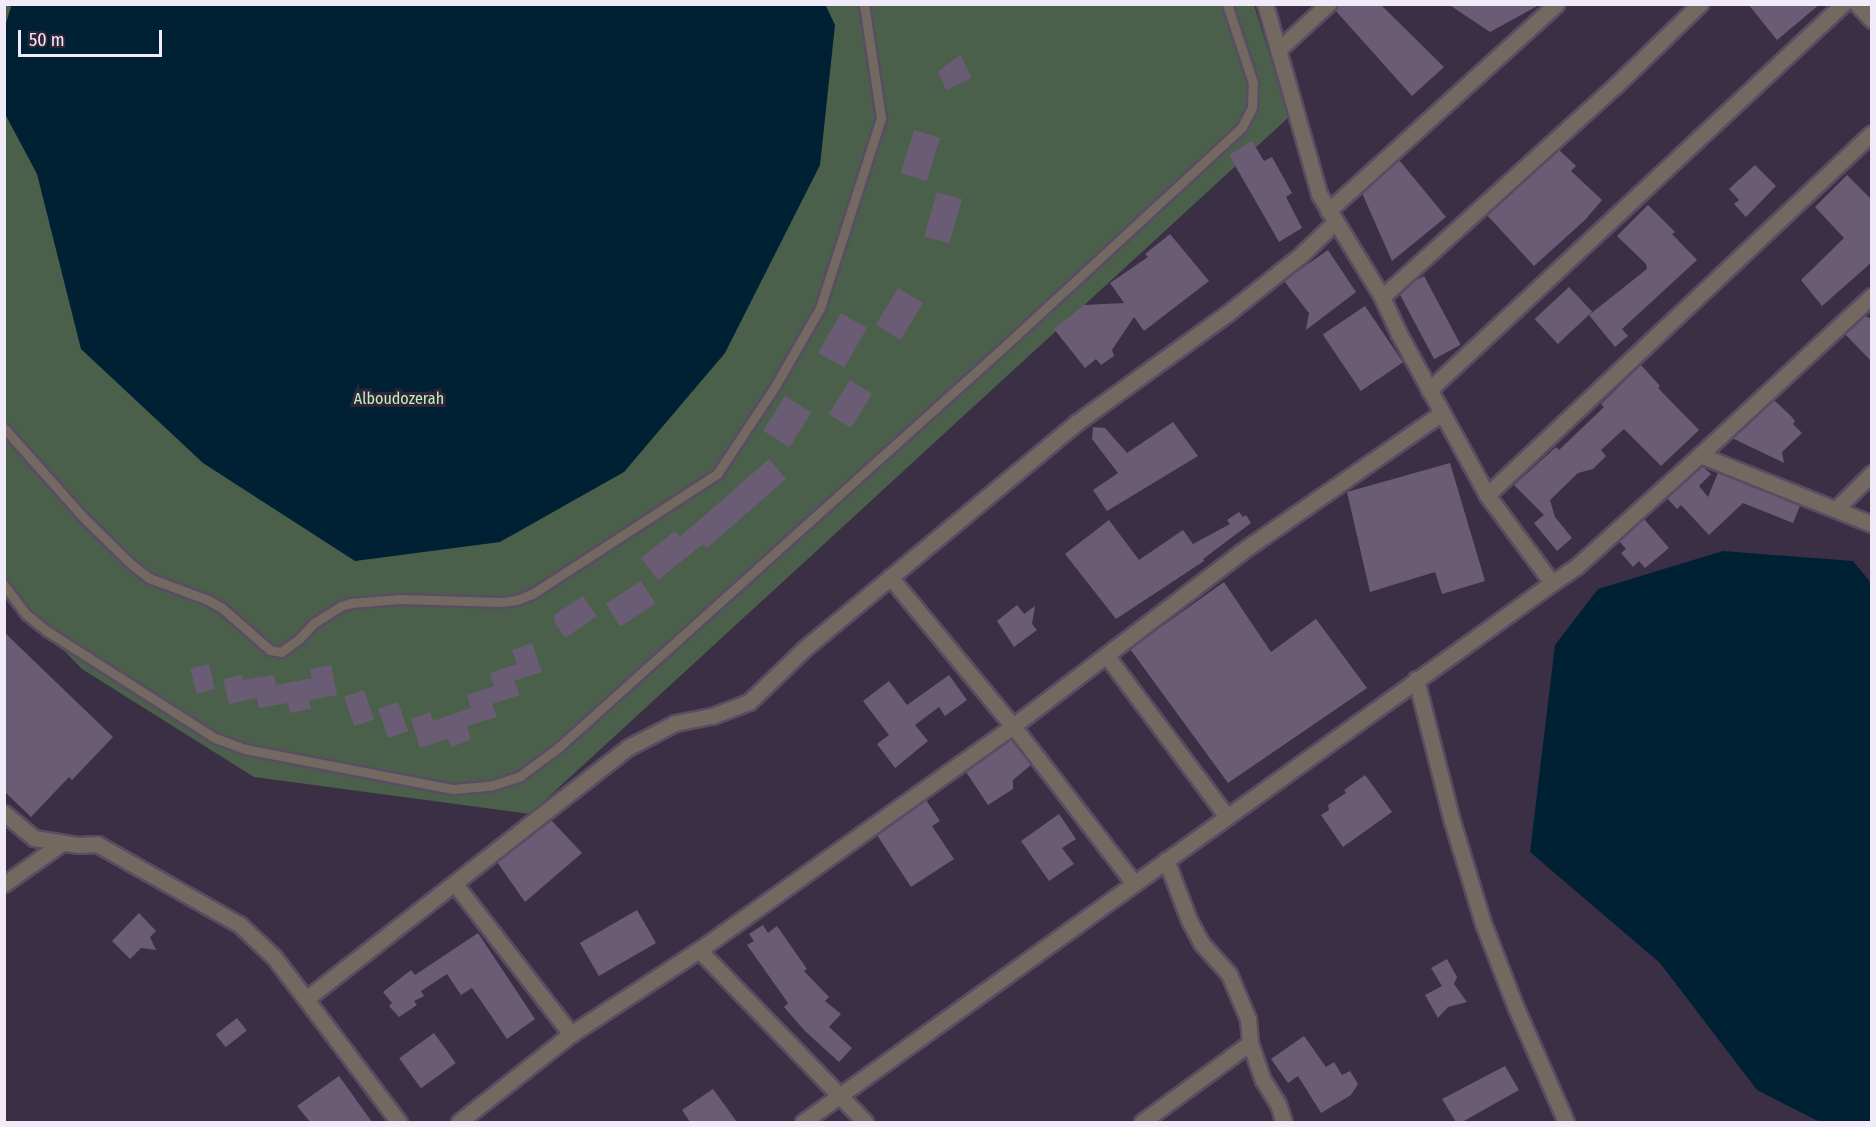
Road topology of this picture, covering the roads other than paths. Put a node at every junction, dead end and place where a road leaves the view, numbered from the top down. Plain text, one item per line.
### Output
1 (864, 4) edge
2 (1227, 4) edge
3 (1265, 4) edge
4 (1328, 4) edge
5 (1556, 4) edge
6 (1700, 4) edge
7 (1843, 4) edge
8 (1857, 4) edge
9 (1872, 20) edge
10 (1278, 50) junction
11 (1872, 134) edge
12 (1332, 216) junction
13 (1872, 296) edge
14 (1382, 297) junction
15 (1429, 390) junction
16 (1442, 413) junction
17 (4, 428) edge
18 (1700, 455) junction
19 (1872, 473) edge
20 (1487, 495) junction
21 (1836, 509) junction
22 (1872, 524) edge
23 (890, 577) junction
24 (1552, 583) junction
25 (4, 585) edge
26 (1106, 656) junction
27 (1416, 680) junction
28 (1012, 726) junction
29 (4, 813) edge
30 (1227, 817) junction
31 (62, 843) junction
32 (1166, 860) junction
33 (1134, 883) junction
34 (4, 884) edge
35 (455, 884) junction
36 (699, 950) junction
37 (306, 999) junction
38 (571, 1034) junction
39 (1250, 1043) junction
40 (840, 1098) junction
41 (399, 1122) edge
42 (459, 1122) edge
43 (803, 1122) edge
44 (865, 1122) edge
45 (1142, 1122) edge
46 (1284, 1122) edge
47 (1566, 1122) edge

1 - 17 lane
2 - 25 lane
3 - 10 street
4 - 10 street
5 - 12 street
6 - 14 street
7 - 15 street
8 - 9 street
10 - 12 street
11 - 20 street
12 - 14 street
12 - 23 street
13 - 18 street
14 - 15 street
15 - 16 street
16 - 20 street
16 - 26 street
18 - 21 street
18 - 24 street
19 - 21 street
20 - 24 street
21 - 22 street
23 - 28 street
23 - 35 street
24 - 27 street
26 - 28 street
26 - 30 street
27 - 30 street
27 - 47 street
28 - 33 street
28 - 36 street
29 - 31 street
30 - 32 street
31 - 34 street
31 - 37 street
32 - 33 street
32 - 39 street
33 - 40 street
35 - 37 street
35 - 38 street
36 - 38 street
36 - 40 street
37 - 41 street
38 - 42 street
39 - 45 street
39 - 46 street
40 - 43 street
40 - 44 street

